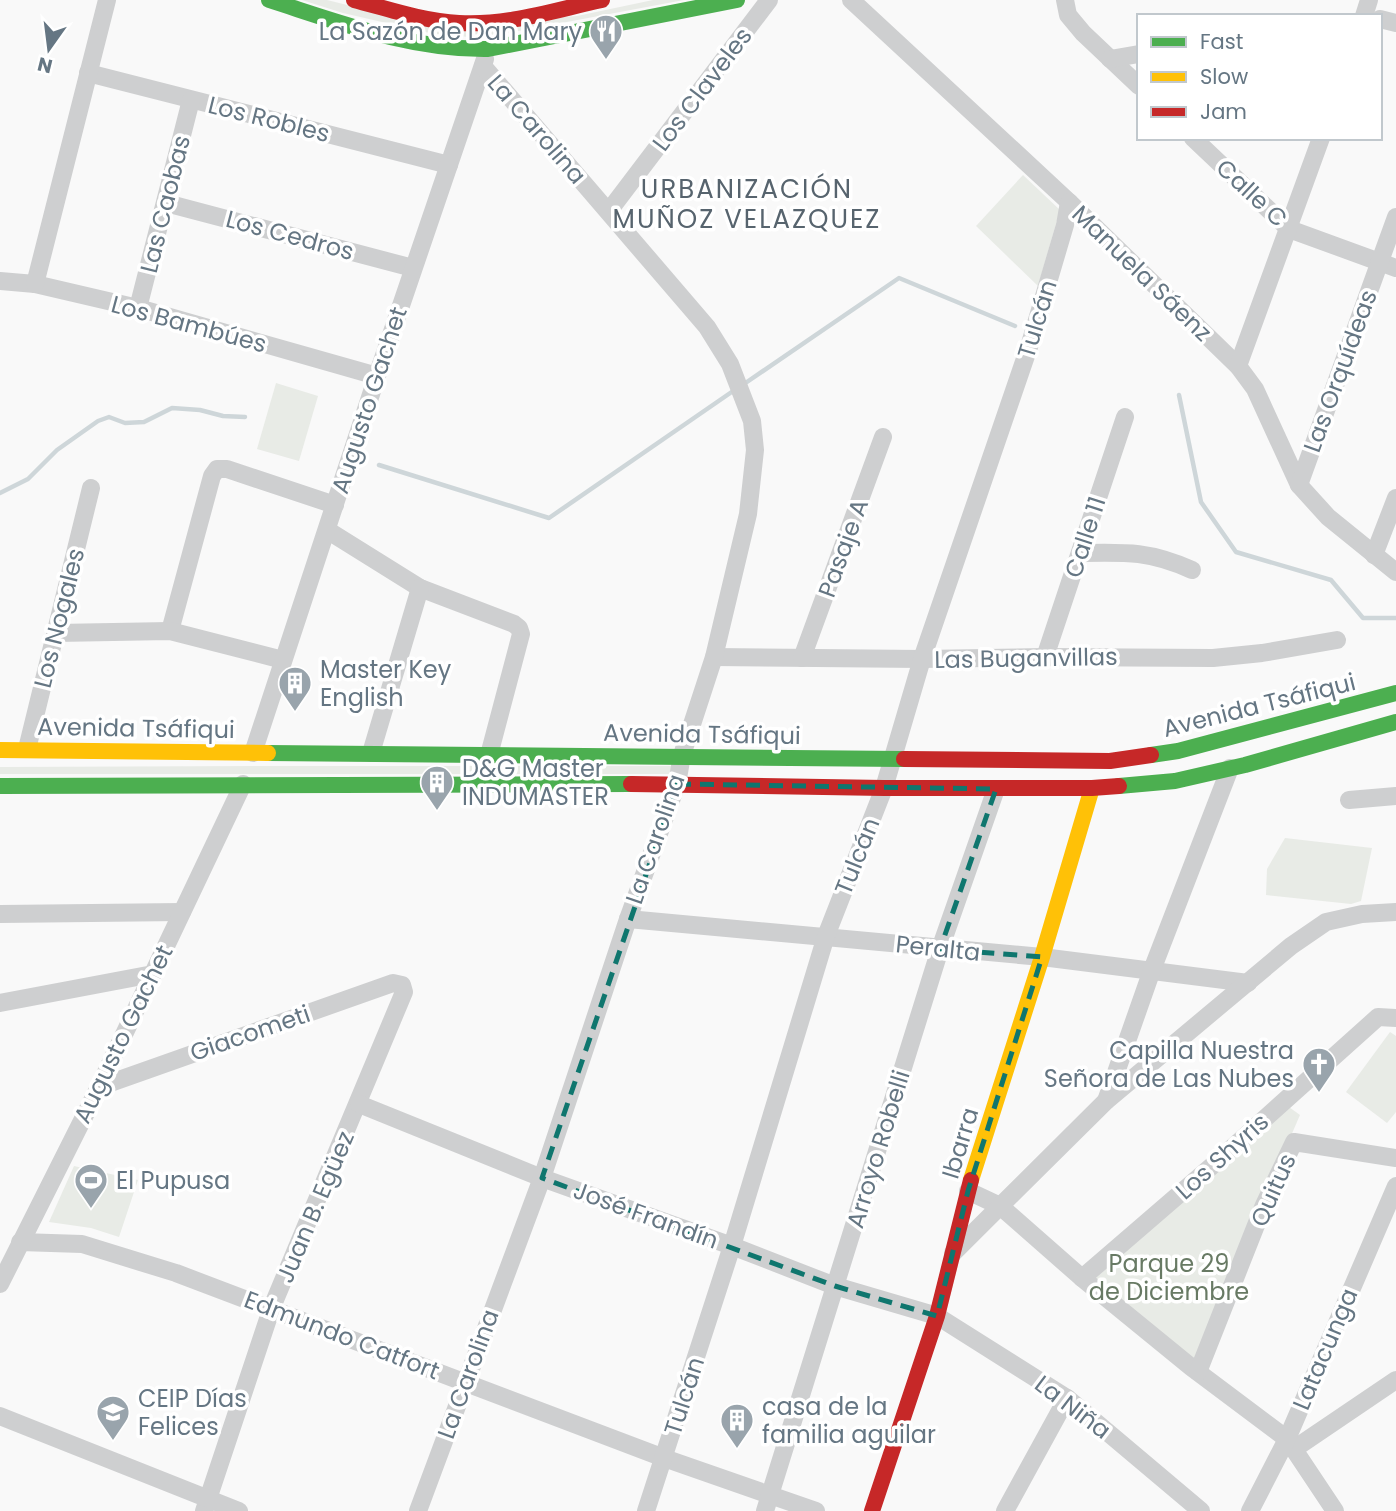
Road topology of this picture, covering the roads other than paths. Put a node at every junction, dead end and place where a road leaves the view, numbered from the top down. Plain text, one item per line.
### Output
1 (107, 0) edge
2 (269, 0) edge
3 (354, 0) edge
4 (602, 0) edge
5 (737, 0) edge
6 (769, 0) edge
7 (851, 0) edge
8 (1065, 0) edge
9 (1137, 54) edge
10 (486, 58) junction
11 (1110, 59) junction
12 (88, 73) junction
13 (1137, 84) edge
14 (191, 100) junction
15 (1195, 140) edge
16 (1320, 140) edge
17 (449, 165) junction
18 (1069, 202) junction
19 (166, 203) junction
20 (609, 211) junction
21 (1396, 217) edge
22 (1289, 229) junction
23 (1388, 265) edge
24 (413, 268) junction
25 (0, 281) edge
26 (35, 284) junction
27 (138, 309) junction
28 (1238, 366) junction
29 (377, 376) junction
30 (1125, 417) dead end
31 (883, 437) dead end
32 (1299, 485) junction
33 (91, 488) dead end
34 (1396, 498) edge
35 (335, 505) junction
36 (327, 530) junction
37 (1081, 553) junction
38 (1374, 555) junction
39 (1192, 569) dead end
40 (1396, 572) edge
41 (420, 588) junction
42 (170, 631) junction
43 (56, 633) junction
44 (1337, 640) dead end
45 (714, 657) junction
46 (1045, 657) junction
47 (802, 658) junction
48 (922, 659) junction
49 (283, 660) junction
50 (1396, 693) edge
51 (1396, 722) edge
52 (27, 749) junction
53 (0, 750) edge
54 (253, 753) junction
55 (371, 753) junction
56 (489, 755) junction
57 (682, 755) junction
58 (893, 760) junction
59 (1230, 768) junction
60 (243, 784) junction
61 (677, 784) junction
62 (0, 786) edge
63 (884, 788) junction
64 (1091, 788) junction
65 (996, 789) junction
66 (1396, 796) edge
67 (1349, 800) dead end
68 (182, 912) junction
69 (1396, 912) edge
70 (0, 914) edge
71 (628, 919) junction
72 (826, 936) junction
73 (940, 949) junction
74 (1042, 957) junction
75 (1152, 970) junction
76 (153, 974) junction
77 (1248, 983) junction
78 (402, 985) joint
79 (0, 1003) edge
80 (1396, 1018) edge
81 (99, 1087) junction
82 (1106, 1101) junction
83 (359, 1104) junction
84 (1396, 1158) edge
85 (542, 1178) junction
86 (1396, 1186) edge
87 (968, 1191) junction
88 (1000, 1206) junction
89 (20, 1242) junction
90 (732, 1246) junction
91 (953, 1253) junction
92 (1082, 1278) junction
93 (0, 1283) edge
94 (835, 1286) junction
95 (272, 1307) junction
96 (937, 1316) junction
97 (1198, 1372) junction
98 (1396, 1380) edge
99 (464, 1381) junction
100 (1067, 1398) junction
101 (0, 1416) edge
102 (1290, 1444) junction
103 (664, 1458) junction
104 (767, 1504) edge
105 (206, 1506) edge
106 (239, 1511) edge
107 (418, 1511) edge
108 (646, 1511) edge
109 (816, 1511) edge
110 (872, 1511) edge
111 (1005, 1511) edge
112 (1201, 1511) edge
113 (1250, 1511) edge
114 (1335, 1511) edge

1 - 12 street
2 - 10 main road
3 - 4 main road
5 - 10 main road
6 - 20 street, Los Claveles
7 - 18 street, Manuela Sáenz
8 - 11 street
9 - 11 street
10 - 17 street, Augusto Gachet
10 - 20 street, La Carolina
11 - 13 street
12 - 14 street, Los Robles
12 - 26 street
14 - 17 street, Los Robles
14 - 19 street, Las Caobas
15 - 22 street, Calle C
16 - 22 street
17 - 24 street, Augusto Gachet
18 - 28 street, Manuela Sáenz
18 - 48 street, Tulcán
19 - 24 street, Los Cedros
19 - 27 street, Las Caobas
20 - 45 street, La Carolina
21 - 23 street, Las Orquídeas
22 - 23 street, Calle C
22 - 28 street
23 - 32 street, Las Orquídeas
24 - 29 street, Augusto Gachet
25 - 26 street, Los Bambúes
26 - 27 street, Los Bambúes
27 - 29 street, Los Bambúes
28 - 32 street, Manuela Sáenz
29 - 35 street, Augusto Gachet
30 - 37 street, Calle 11
31 - 47 street, Pasaje A
32 - 38 street, Manuela Sáenz
33 - 43 street, Los Nogales
34 - 38 street
35 - 36 street, Augusto Gachet
35 - 42 street
36 - 41 street
36 - 49 street, Augusto Gachet
37 - 39 street
37 - 46 street, Calle 11
38 - 40 street, Manuela Sáenz
41 - 55 street
41 - 56 street
42 - 43 street
42 - 49 street
43 - 52 street, Los Nogales
44 - 46 street, Las Buganvillas
45 - 47 street, Las Buganvillas
45 - 57 street, La Carolina
46 - 48 street, Las Buganvillas
47 - 48 street, Las Buganvillas
48 - 58 street, Tulcán
49 - 54 street, Augusto Gachet
50 - 58 main road, Avenida Tsáfiqui
51 - 59 main road, Avenida Tsáfiqui
52 - 53 main road, Avenida Tsáfiqui
52 - 54 main road, Avenida Tsáfiqui
54 - 55 main road, Avenida Tsáfiqui
55 - 56 main road, Avenida Tsáfiqui
56 - 57 main road, Avenida Tsáfiqui
57 - 58 main road, Avenida Tsáfiqui
57 - 61 street, La Carolina
58 - 63 street, Tulcán
59 - 64 main road, Avenida Tsáfiqui
59 - 75 street
60 - 61 main road, Avenida Tsáfiqui
60 - 62 main road, Avenida Tsáfiqui
60 - 68 street, Augusto Gachet
61 - 63 main road, Avenida Tsáfiqui
61 - 71 street, La Carolina
63 - 65 main road, Avenida Tsáfiqui
63 - 72 street, Tulcán
64 - 65 main road, Avenida Tsáfiqui
64 - 74 main road, Ibarra
65 - 73 street, Arroyo Robelli
66 - 67 street
68 - 70 street
68 - 76 street, Augusto Gachet
69 - 77 street
71 - 72 street, Peralta
71 - 85 street, La Carolina
72 - 73 street, Peralta
72 - 90 street, Tulcán
73 - 74 street, Peralta
73 - 94 street, Arroyo Robelli
74 - 75 street, Peralta
74 - 87 main road, Ibarra
75 - 77 street, Peralta
75 - 82 street
76 - 79 street
76 - 81 street, Augusto Gachet
77 - 82 street
78 - 81 street, Giacometi
78 - 83 street, Juan B. Egüez
80 - 92 street, Los Shyris
81 - 89 street, Augusto Gachet
82 - 88 street
83 - 85 street, José Frandín
83 - 95 street, Juan B. Egüez
84 - 97 street, Quitus
85 - 90 street, José Frandín
85 - 99 street, La Carolina
86 - 102 street, Latacunga
87 - 88 street
87 - 91 main road, Ibarra
88 - 91 street
88 - 92 street
89 - 93 street, Augusto Gachet
89 - 95 street, Edmundo Catfort
90 - 94 street, José Frandín
90 - 103 street, Tulcán
91 - 96 main road, Ibarra
92 - 97 street
94 - 96 street, José Frandín
94 - 104 street, Arroyo Robelli
95 - 99 street, Edmundo Catfort
95 - 105 street, Juan B. Egüez
96 - 100 street, La Niña
96 - 110 main road, Ibarra
97 - 102 street
98 - 102 street
99 - 103 street, Edmundo Catfort
99 - 107 street, La Carolina
100 - 111 street
100 - 112 street, La Niña
101 - 105 street
102 - 113 street, Latacunga
102 - 114 street
103 - 104 street, Edmundo Catfort
103 - 108 street, Tulcán
104 - 109 street, Edmundo Catfort
105 - 106 street

